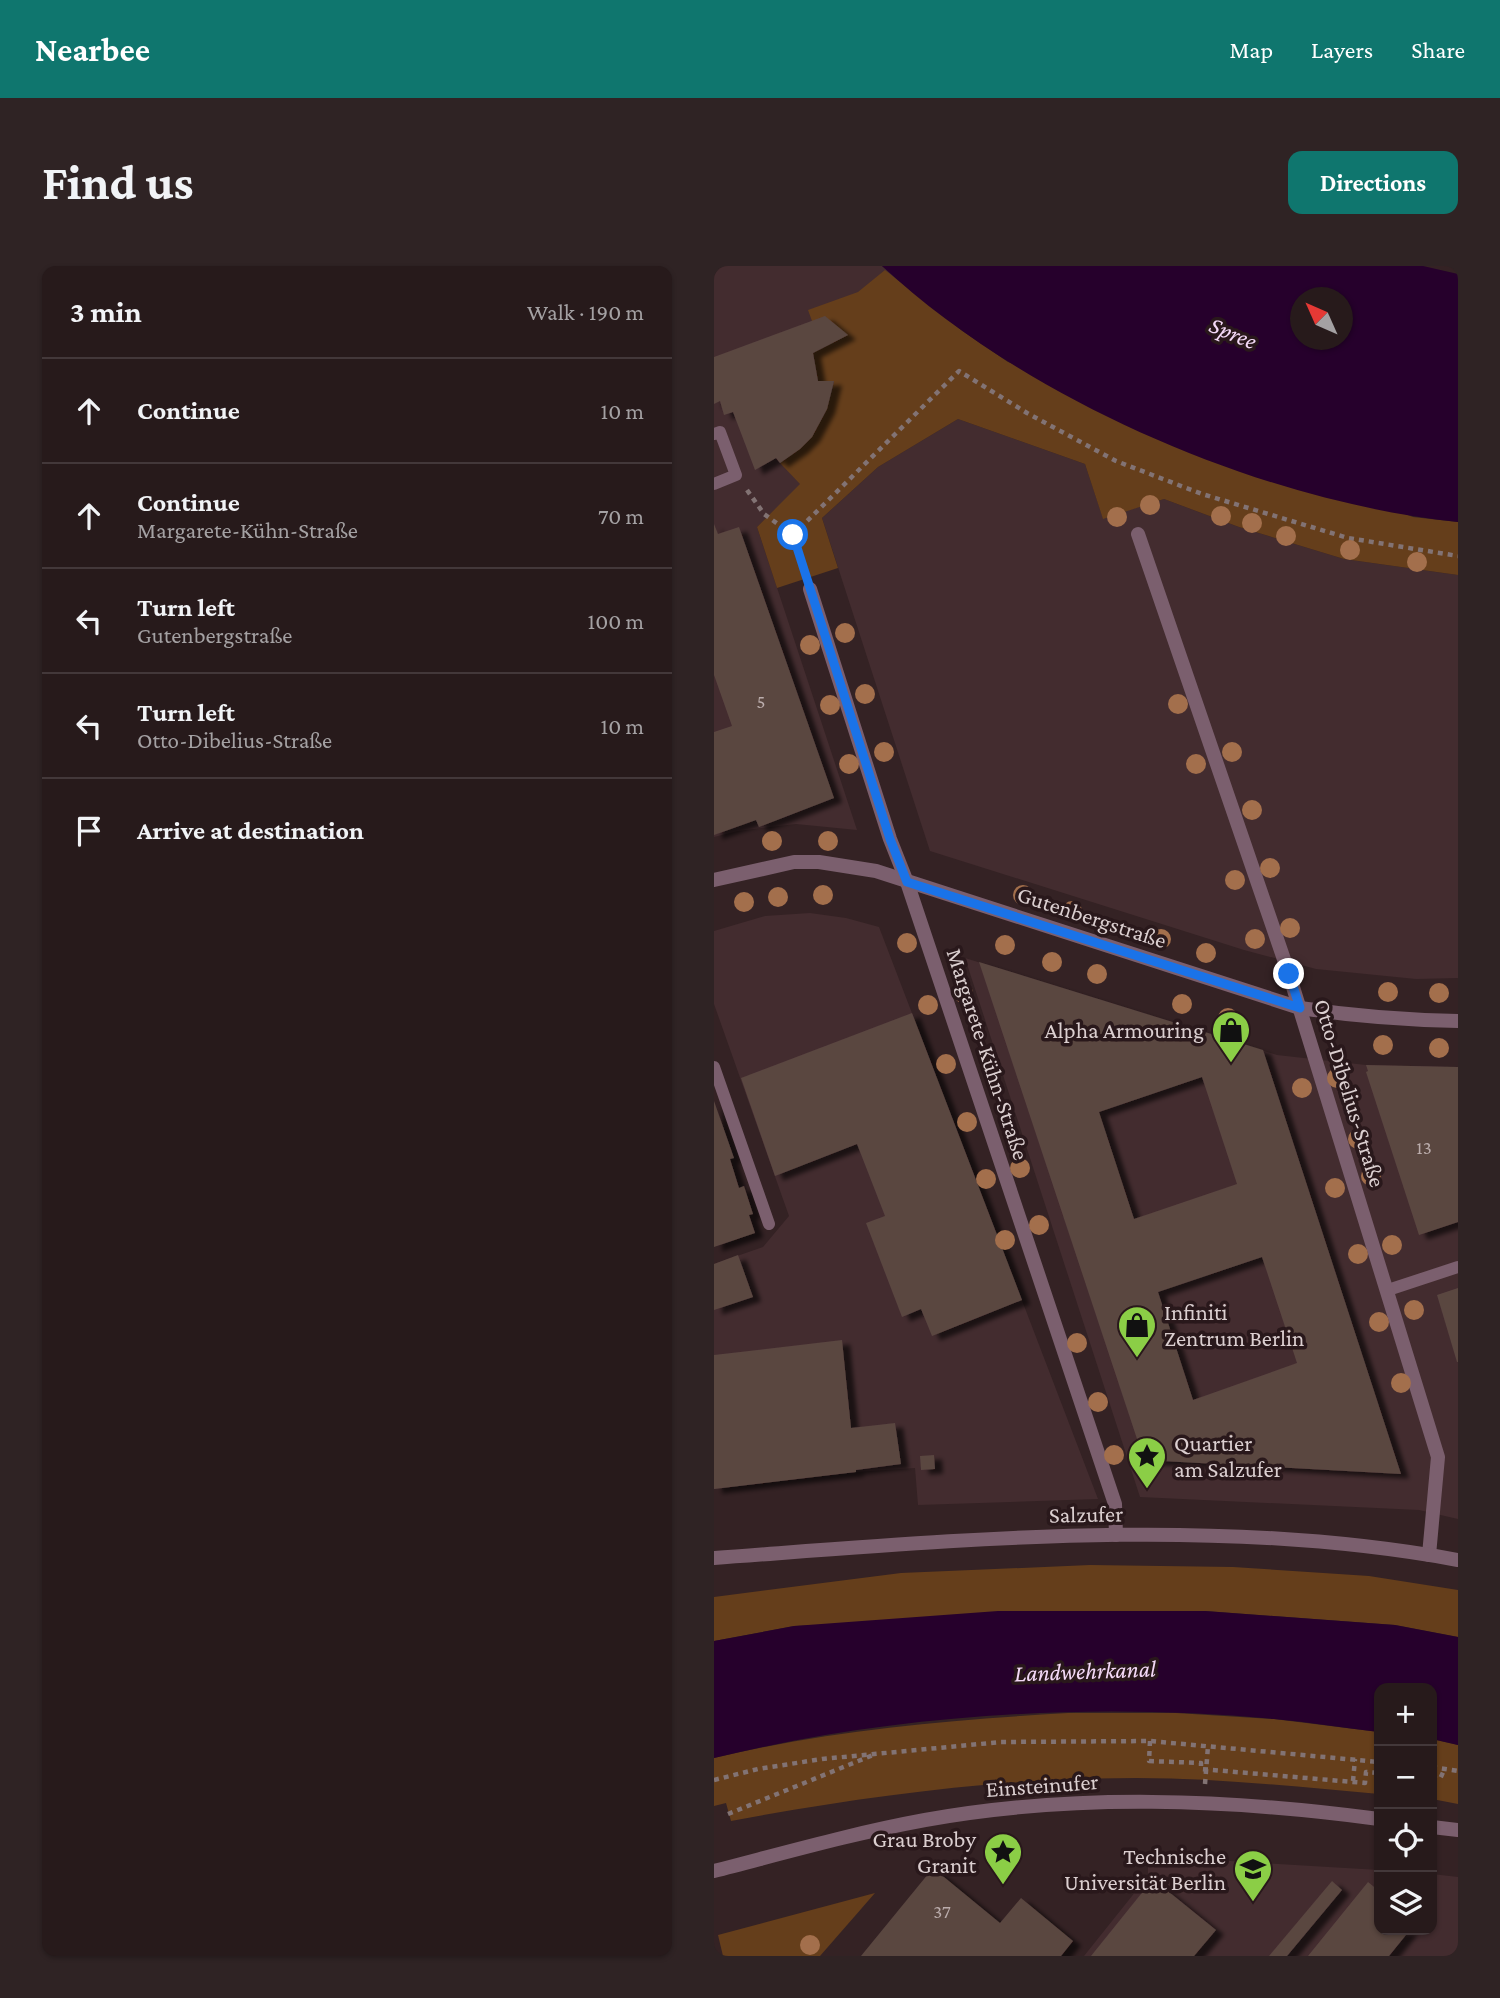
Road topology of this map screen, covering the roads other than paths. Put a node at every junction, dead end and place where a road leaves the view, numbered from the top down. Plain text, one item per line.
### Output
1 (714, 434) edge
2 (714, 485) edge
3 (1138, 534) dead end
4 (810, 589) road end
5 (714, 880) edge
6 (907, 882) junction
7 (1300, 1008) junction
8 (1458, 1021) edge
9 (714, 1067) edge
10 (769, 1224) dead end
11 (1458, 1267) edge
12 (1388, 1290) junction
13 (1116, 1535) junction
14 (1429, 1555) junction
15 (714, 1558) edge
16 (1458, 1560) edge
17 (1374, 1818) edge
18 (1437, 1828) edge
19 (1458, 1830) edge
20 (714, 1871) edge

1 - 2 lane
3 - 7 street, Otto-Dibelius-Straße
4 - 6 street, Margarete-Kühn-Straße
5 - 6 street, Gutenbergstraße
6 - 7 street, Gutenbergstraße
6 - 13 street, Margarete-Kühn-Straße
7 - 8 street, Gutenbergstraße
7 - 12 street, Otto-Dibelius-Straße
9 - 10 lane
11 - 12 lane
12 - 14 street, Otto-Dibelius-Straße
13 - 14 street, Salzufer
13 - 15 street, Salzufer
14 - 16 street, Salzufer
17 - 20 street, Einsteinufer
18 - 19 street

